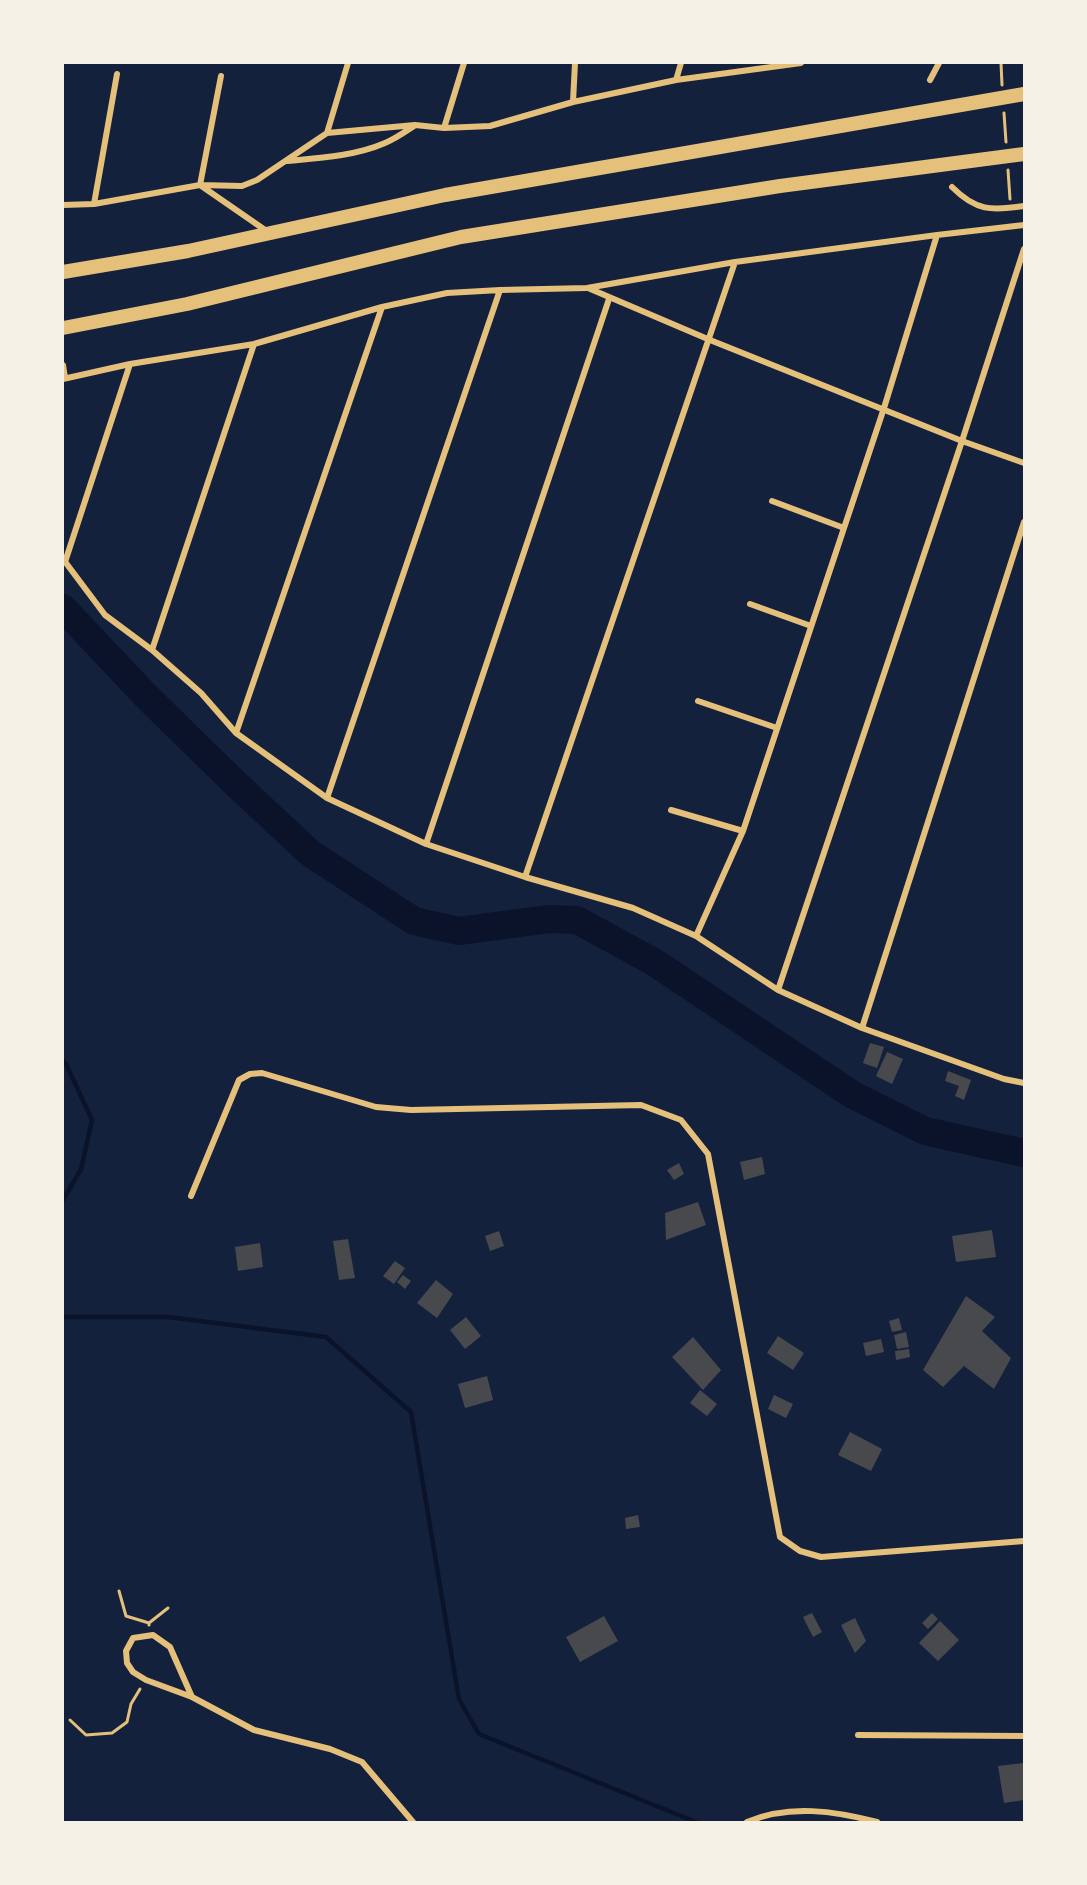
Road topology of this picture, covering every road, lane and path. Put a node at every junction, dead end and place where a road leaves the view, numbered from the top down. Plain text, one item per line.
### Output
1 (348, 63) edge
2 (464, 63) edge
3 (575, 63) edge
4 (681, 63) edge
5 (801, 63) edge
6 (939, 63) edge
7 (117, 74) dead end
8 (221, 76) dead end
9 (676, 80) junction
10 (930, 80) dead end
11 (1024, 94) edge
12 (573, 102) junction
13 (415, 125) junction
14 (444, 128) junction
15 (327, 133) junction
16 (1024, 154) edge
17 (286, 161) junction
18 (200, 185) junction
19 (952, 187) dead end
20 (94, 204) junction
21 (63, 205) edge
22 (1024, 206) edge
23 (1024, 225) edge
24 (270, 233) junction
25 (937, 235) junction
26 (1024, 249) edge
27 (735, 262) junction
28 (63, 272) edge
29 (587, 288) junction
30 (500, 290) junction
31 (609, 298) junction
32 (382, 307) junction
33 (63, 328) edge
34 (710, 340) junction
35 (254, 344) junction
36 (130, 364) junction
37 (63, 365) edge
38 (64, 379) edge
39 (884, 408) junction
40 (962, 441) junction
41 (1024, 463) edge
42 (772, 501) dead end
43 (1024, 522) edge
44 (844, 528) junction
45 (64, 561) edge
46 (750, 604) dead end
47 (811, 626) junction
48 (152, 650) junction
49 (698, 701) dead end
50 (777, 728) junction
51 (236, 733) junction
52 (327, 798) junction
53 (671, 810) dead end
54 (743, 831) junction
55 (426, 844) junction
56 (525, 877) junction
57 (696, 936) junction
58 (778, 990) junction
59 (862, 1028) junction
60 (1024, 1083) edge
61 (191, 1196) dead end
62 (1024, 1541) edge
63 (119, 1591) dead end
64 (168, 1608) dead end
65 (149, 1623) junction
66 (153, 1635) junction
67 (146, 1680) junction
68 (192, 1696) junction
69 (70, 1720) dead end
70 (858, 1735) dead end
71 (1024, 1736) edge
72 (750, 1821) edge
73 (413, 1822) edge
74 (877, 1822) edge

1 - 15 street
2 - 14 street
3 - 12 street
4 - 9 street
5 - 9 street
6 - 10 street
7 - 20 street
8 - 18 street
9 - 12 street
11 - 24 highway
12 - 14 street
13 - 14 street
13 - 15 street
13 - 17 street
15 - 17 street
16 - 33 highway
17 - 18 street
18 - 20 street
18 - 24 street
19 - 22 street
20 - 21 street
23 - 25 street
24 - 28 highway
25 - 27 street
25 - 39 street
26 - 40 street
27 - 29 street
27 - 34 street
29 - 30 street
29 - 31 street
30 - 32 street
30 - 52 street
31 - 34 street
31 - 55 street
32 - 35 street
32 - 51 street
34 - 39 street
34 - 56 street
35 - 36 street
35 - 48 street
36 - 38 street
36 - 45 street
37 - 38 street
39 - 40 street
39 - 44 street
40 - 41 street
40 - 58 street
42 - 44 street
43 - 59 street
44 - 47 street
45 - 48 street
46 - 47 street
47 - 50 street
48 - 51 street
49 - 50 street
50 - 54 street
51 - 52 street
52 - 55 street
53 - 54 street
54 - 57 street
55 - 56 street
56 - 57 street
57 - 58 street
58 - 59 street
59 - 60 street
61 - 62 street
63 - 65 path
64 - 65 path
65 - 66 path
66 - 67 street
66 - 68 street
67 - 68 street
67 - 69 path
68 - 73 street
70 - 71 street
72 - 74 street

